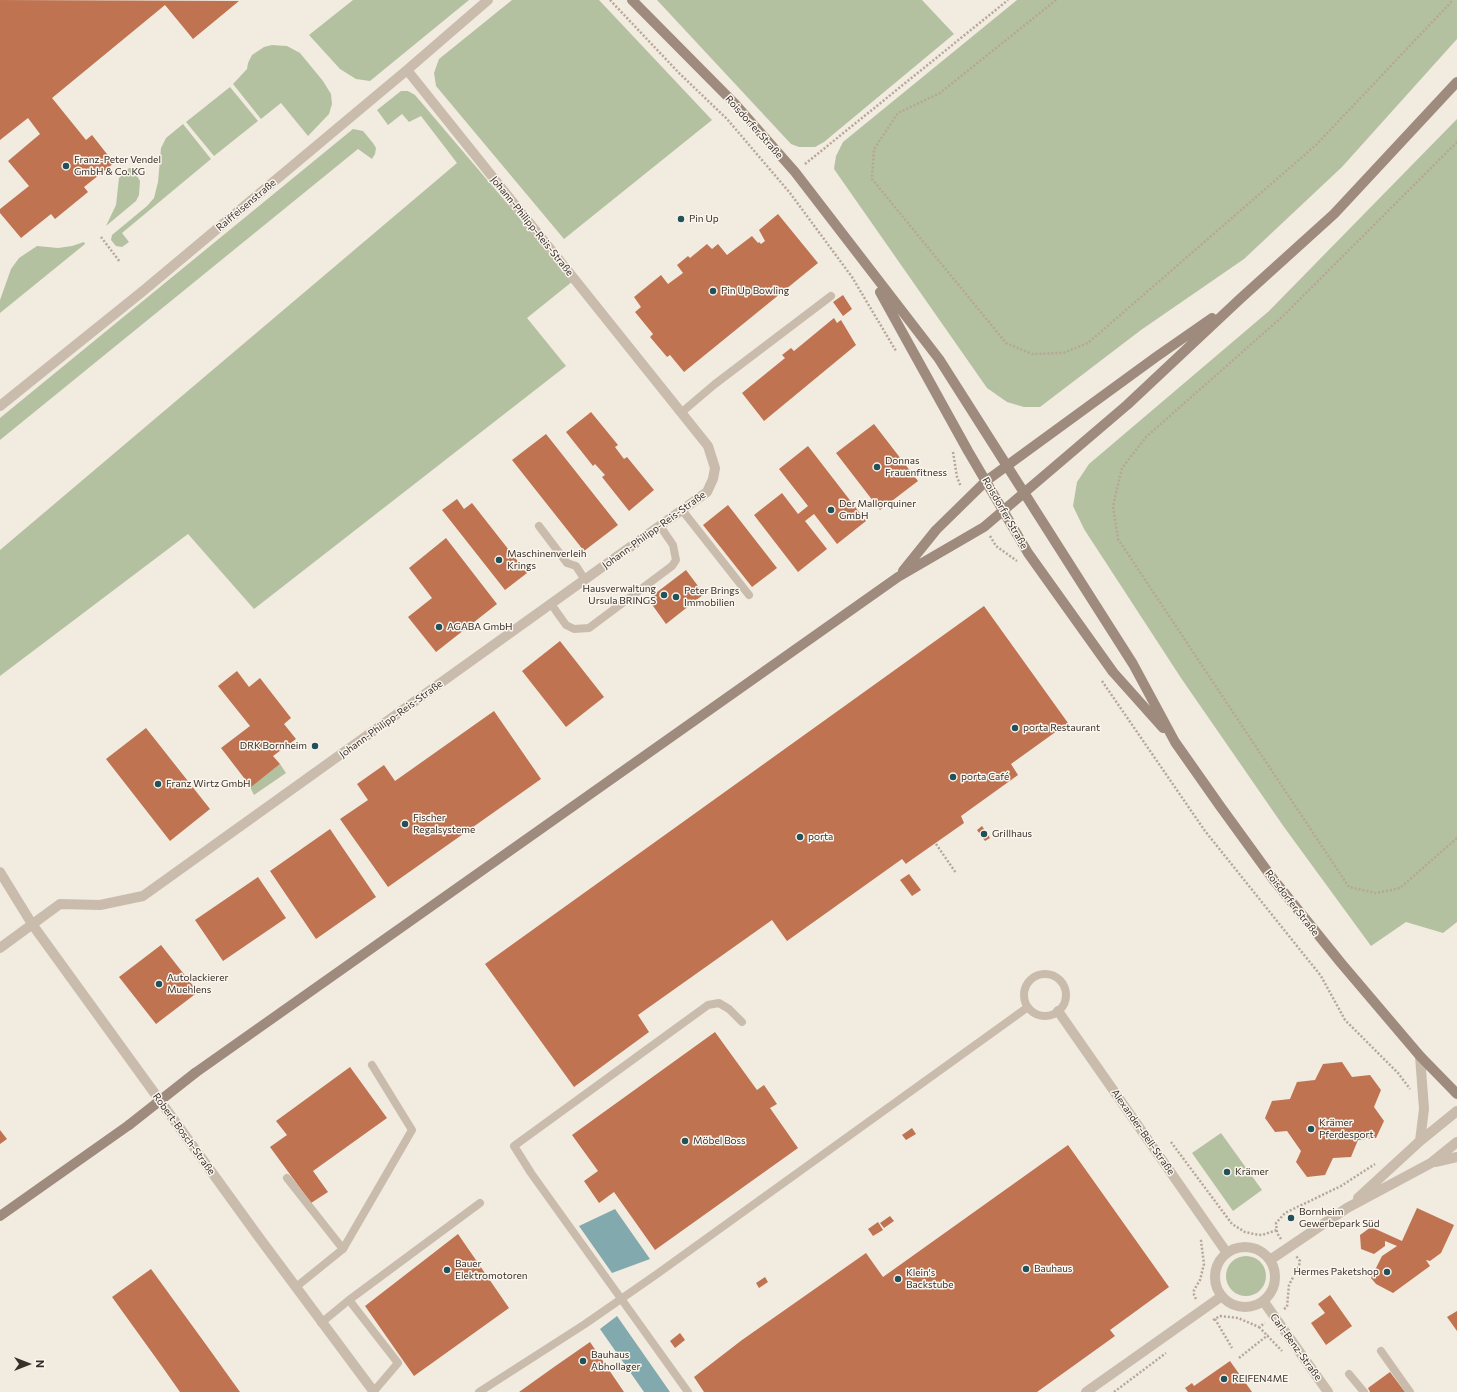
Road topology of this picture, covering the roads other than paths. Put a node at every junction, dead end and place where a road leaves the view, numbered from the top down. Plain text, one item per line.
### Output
1 (488, 0) edge
2 (632, 0) edge
3 (407, 70) junction
4 (1457, 82) edge
5 (865, 264) junction
6 (831, 296) dead end
7 (1240, 299) junction
8 (0, 406) edge
9 (682, 412) junction
10 (1007, 465) junction
11 (986, 481) junction
12 (1024, 492) junction
13 (682, 510) junction
14 (1004, 511) junction
15 (539, 526) dead end
16 (660, 526) junction
17 (898, 577) junction
18 (585, 580) junction
19 (749, 595) dead end
20 (551, 604) junction
21 (1175, 742) junction
22 (0, 872) edge
23 (32, 924) junction
24 (0, 948) edge
25 (1028, 1007) junction
26 (1058, 1011) junction
27 (742, 1022) dead end
28 (1420, 1056) junction
29 (372, 1065) dead end
30 (1457, 1094) edge
31 (1457, 1111) edge
32 (1420, 1141) junction
33 (1457, 1142) edge
34 (1457, 1157) edge
35 (1431, 1163) junction
36 (287, 1178) dead end
37 (480, 1203) dead end
38 (1347, 1208) junction
39 (0, 1216) edge
40 (343, 1249) junction
41 (1227, 1253) junction
42 (1270, 1260) junction
43 (296, 1287) junction
44 (1222, 1296) junction
45 (621, 1299) junction
46 (350, 1300) junction
47 (1264, 1302) junction
48 (321, 1323) junction
49 (1381, 1351) dead end
50 (1349, 1374) dead end
51 (374, 1392) edge
52 (478, 1392) edge
53 (688, 1392) edge
54 (1086, 1392) edge
55 (1328, 1392) edge
56 (1364, 1392) edge
57 (1410, 1392) edge

1 - 3 street, Raiffeisenstraße
2 - 5 main road, Roisdorfer Straße
3 - 8 street, Raiffeisenstraße
3 - 9 street, Johann-Philipp-Reis-Straße
4 - 7 main road
5 - 10 main road, Roisdorfer Straße
5 - 11 main road, Roisdorfer Straße
6 - 9 lane
7 - 10 main road
7 - 12 main road
9 - 13 street, Johann-Philipp-Reis-Straße
10 - 11 main road
10 - 12 main road, Roisdorfer Straße
11 - 14 main road, Roisdorfer Straße
11 - 17 main road
12 - 14 main road
12 - 21 main road, Roisdorfer Straße
13 - 16 street, Johann-Philipp-Reis-Straße
13 - 19 lane
14 - 17 main road
14 - 21 main road, Roisdorfer Straße
15 - 18 lane
16 - 18 street, Johann-Philipp-Reis-Straße
16 - 20 lane
17 - 39 main road, bridge
18 - 20 street, Johann-Philipp-Reis-Straße
20 - 23 street, Johann-Philipp-Reis-Straße
21 - 28 main road, Roisdorfer Straße
22 - 23 street, Robert-Bosch-Straße
23 - 24 street, Johann-Philipp-Reis-Straße
23 - 43 street, Robert-Bosch-Straße
25 - 26 lane
25 - 26 lane
25 - 45 lane
26 - 41 street, Alexander-Bell-Straße
27 - 45 lane
28 - 30 main road, Roisdorfer Straße
28 - 32 street
29 - 40 lane
31 - 32 street
32 - 38 street
33 - 35 street
34 - 35 street
35 - 38 street
36 - 40 lane
37 - 46 lane
38 - 42 street
40 - 43 lane
41 - 42 street
41 - 44 street
42 - 47 street
43 - 48 street, Robert-Bosch-Straße
44 - 47 street
44 - 54 street
45 - 52 lane
45 - 53 lane
46 - 48 lane
46 - 51 lane
47 - 55 street, Carl-Benz-Straße
48 - 51 street, Robert-Bosch-Straße
49 - 57 lane
50 - 56 lane

